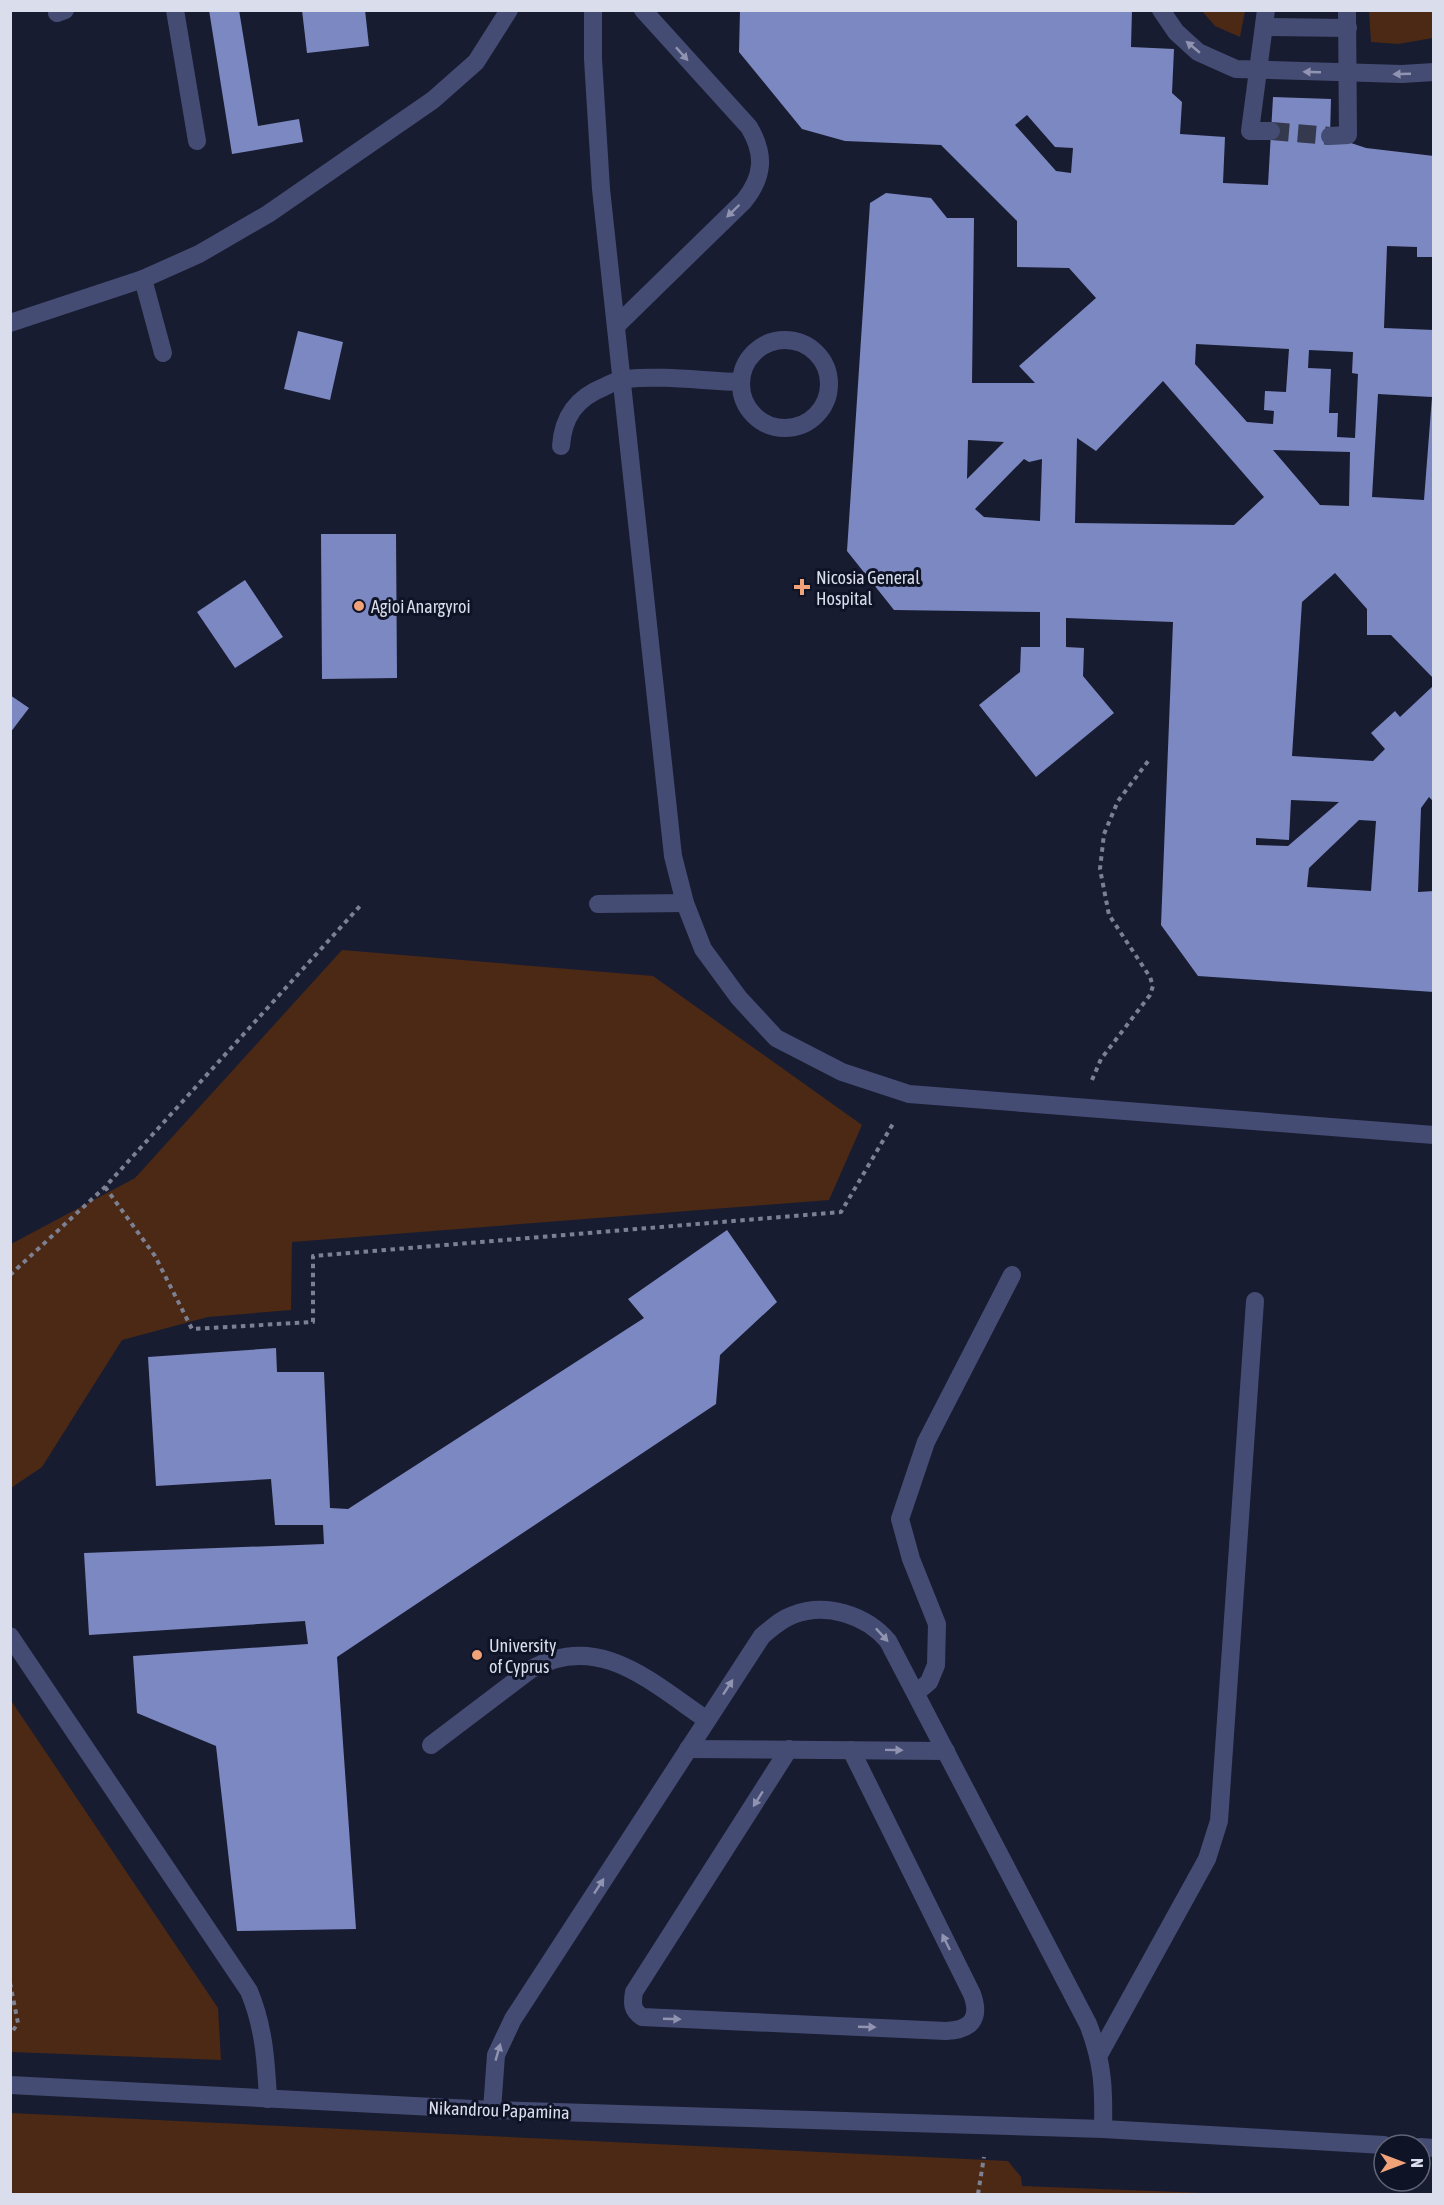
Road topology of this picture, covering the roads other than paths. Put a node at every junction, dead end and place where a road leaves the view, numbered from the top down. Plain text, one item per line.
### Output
1 (175, 10) edge
2 (509, 10) edge
3 (593, 10) edge
4 (643, 10) edge
5 (1161, 10) edge
6 (1265, 19) edge
7 (1347, 19) edge
8 (1434, 72) edge
9 (1271, 131) tunnel mouth
10 (1330, 136) tunnel mouth
11 (197, 141) dead end
12 (143, 279) junction
13 (10, 323) edge
14 (616, 325) junction
15 (163, 353) dead end
16 (623, 378) junction
17 (741, 382) junction
18 (561, 446) dead end
19 (685, 903) junction
20 (598, 904) dead end
21 (1434, 1135) edge
22 (1012, 1275) dead end
23 (1255, 1300) dead end
24 (10, 1636) edge
25 (916, 1693) junction
26 (707, 1720) junction
27 (431, 1745) dead end
28 (688, 1749) junction
29 (789, 1749) junction
30 (851, 1750) junction
31 (946, 1751) junction
32 (1100, 2053) junction
33 (10, 2085) edge
34 (268, 2099) junction
35 (492, 2110) junction
36 (1103, 2130) junction
37 (1372, 2144) edge

1 - 11 street
2 - 12 street
3 - 14 street
4 -> 14 street
8 -> 5 street
6 - 7 street
6 - 9 street
7 - 10 street
12 - 13 street
12 - 15 street
14 - 16 street
16 - 17 street
16 - 18 street
16 - 19 street
17 - 17 street
19 - 20 street
19 - 21 street
22 - 25 street
23 - 32 street
24 - 34 street
26 -> 25 street
25 - 31 street
26 - 27 street
26 - 28 street
28 - 29 street
35 -> 28 street
29 - 30 street
29 -> 30 street
30 -> 31 street
31 - 32 street
32 - 36 street
33 - 34 street, Nikandrou Papamina
34 - 35 street, Nikandrou Papamina
35 - 36 street, Nikandrou Papamina
36 - 37 street, Nikandrou Papamina

